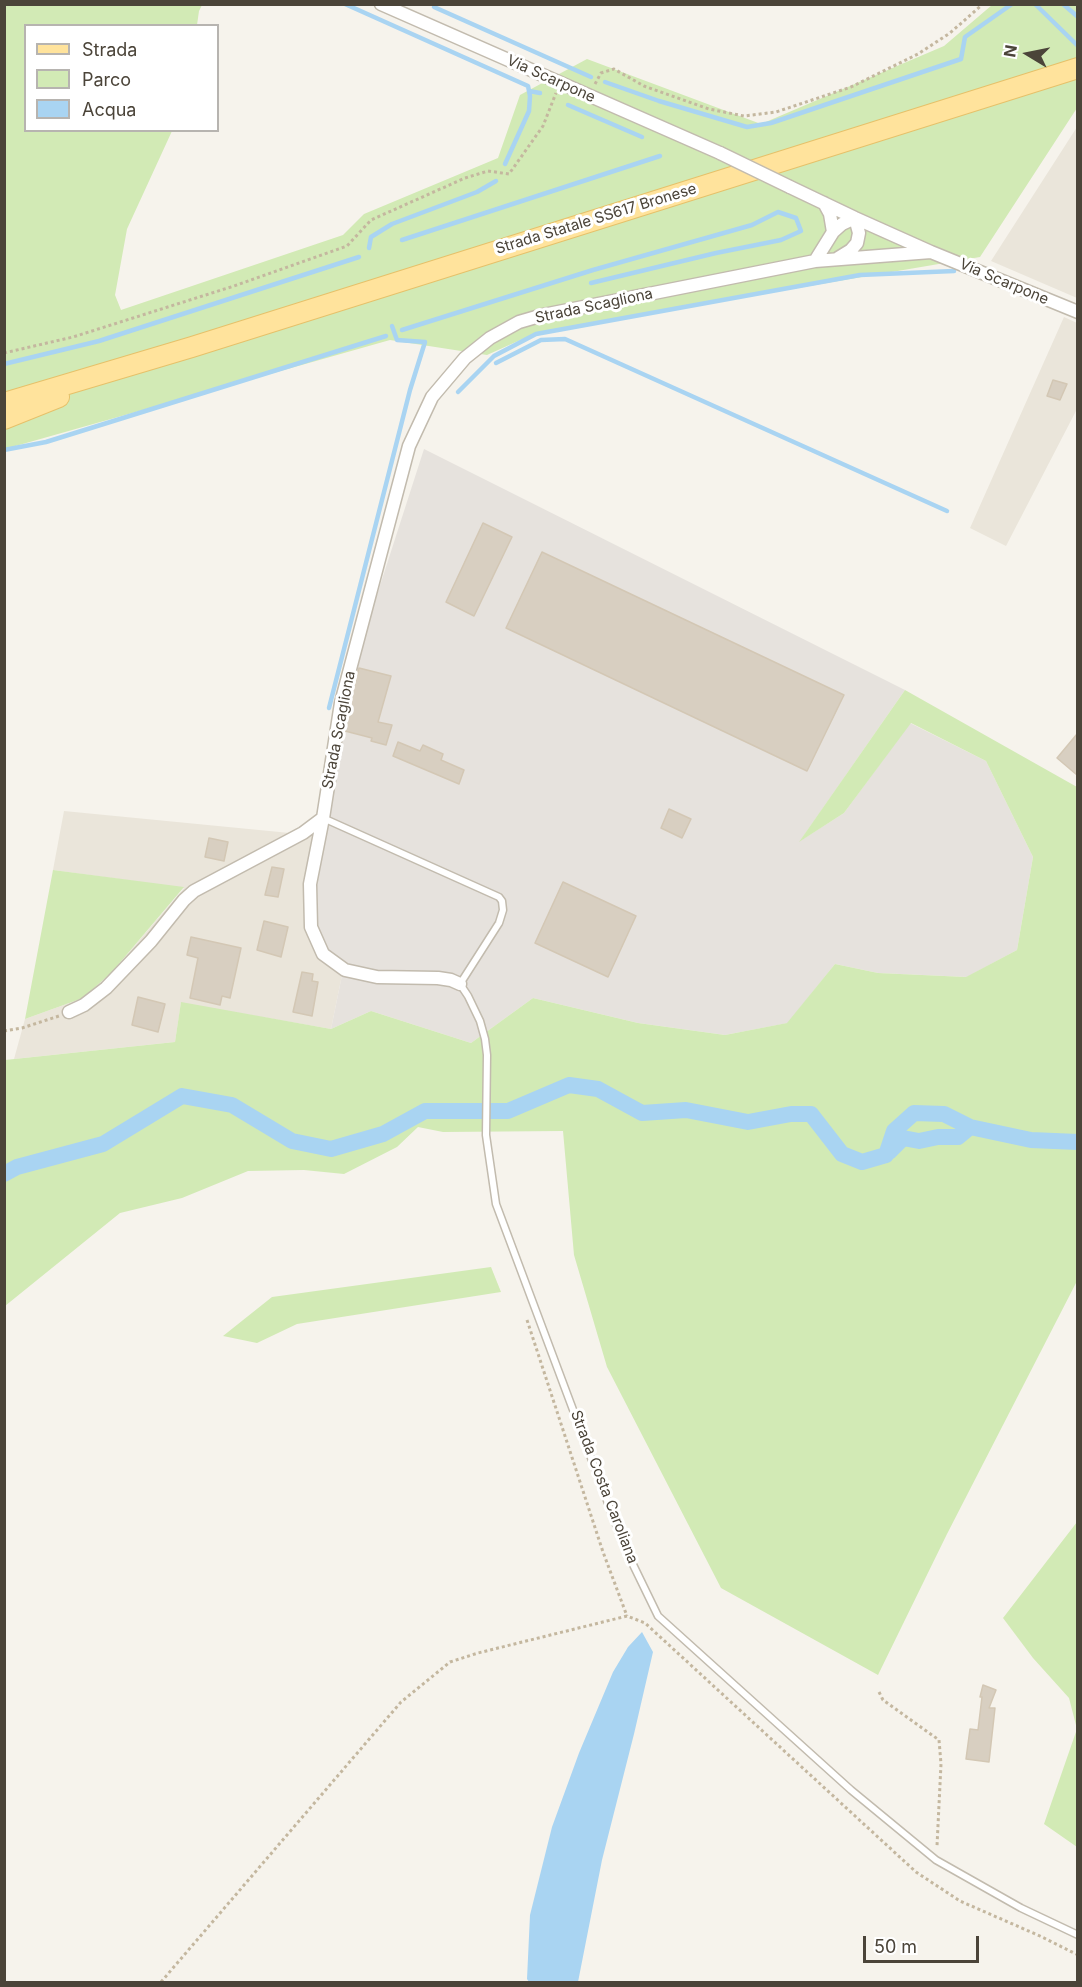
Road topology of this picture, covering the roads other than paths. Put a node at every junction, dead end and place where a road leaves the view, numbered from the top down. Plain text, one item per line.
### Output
1 (381, 4) edge
2 (1077, 68) edge
3 (824, 203) junction
4 (855, 218) junction
5 (833, 232) junction
6 (931, 252) junction
7 (836, 259) junction
8 (815, 261) junction
9 (1077, 312) edge
10 (115, 369) junction
11 (4, 391) edge
12 (4, 403) edge
13 (4, 419) edge
14 (323, 818) junction
15 (460, 984) junction
16 (69, 1012) road end
17 (1077, 1935) edge

1 - 3 street, Via Scarpone, bridge
2 - 10 main road, Strada Statale SS617 Bronese
3 - 4 street, Via Scarpone
3 - 5 street
4 - 5 street
4 - 6 street, Via Scarpone
4 - 7 street
5 - 8 street
6 - 7 street, Strada Scagliona
6 - 9 street, Via Scarpone
7 - 8 street, Strada Scagliona
8 - 14 street, Strada Scagliona
10 - 11 main road
10 - 12 main road
10 - 13 main road
14 - 15 street, Strada Scagliona
14 - 15 lane
14 - 16 street
15 - 17 lane, Strada Costa Caroliana

